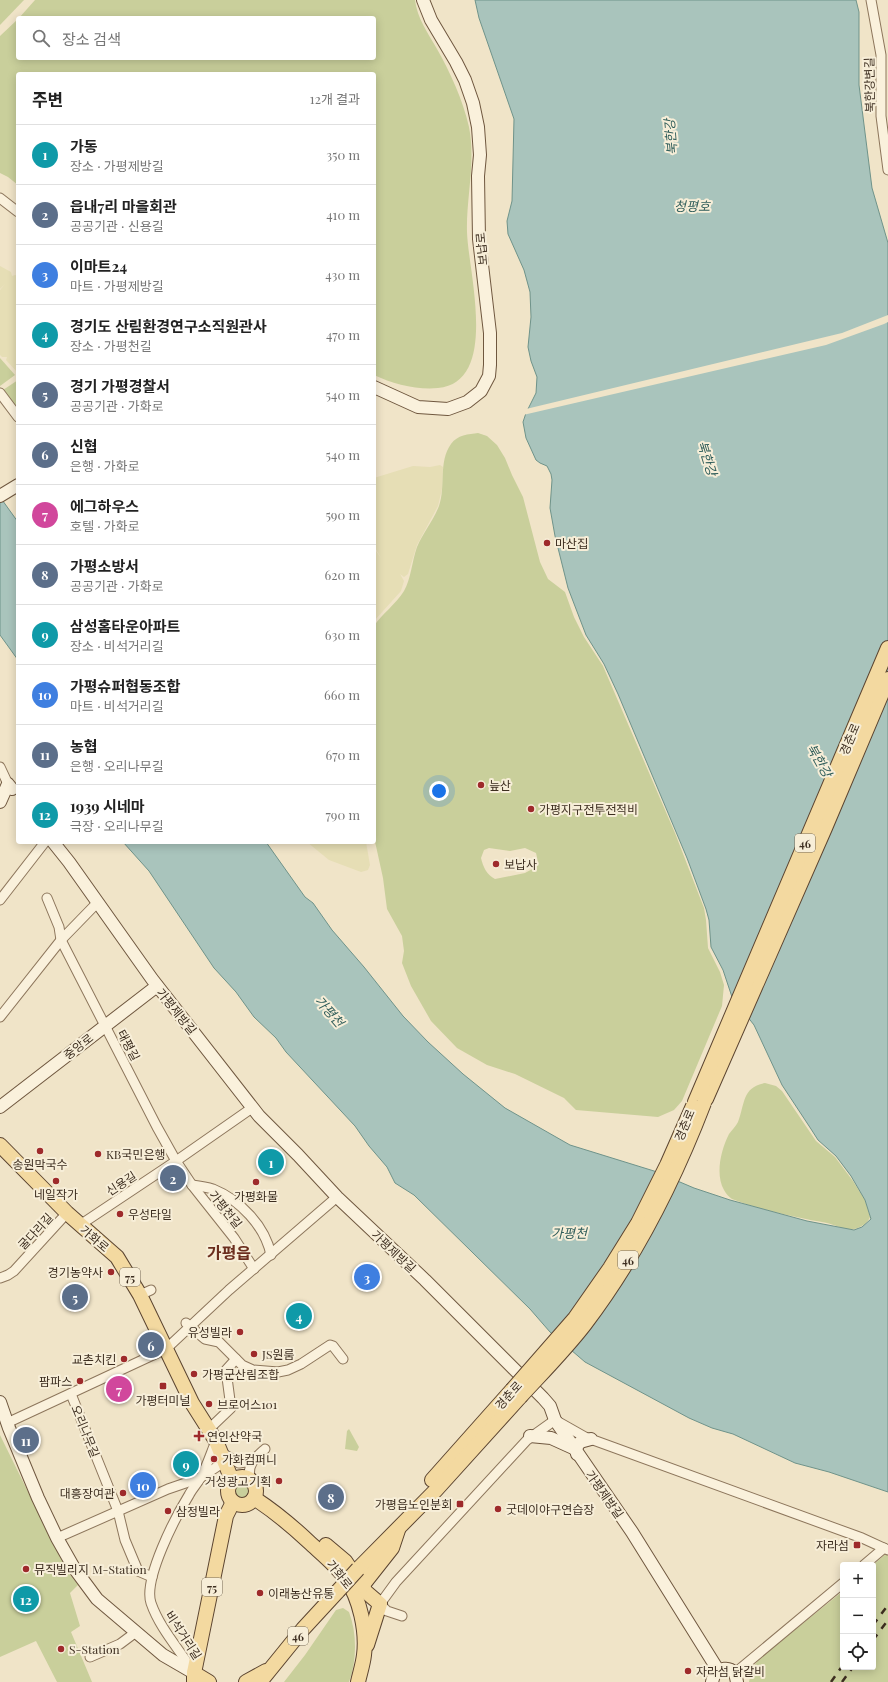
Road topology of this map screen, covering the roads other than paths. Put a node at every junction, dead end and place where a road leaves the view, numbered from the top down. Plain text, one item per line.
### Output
1 (423, 0) edge
2 (872, 0) edge
3 (888, 170) edge
4 (0, 198) edge
5 (16, 210) edge
6 (376, 388) edge
7 (0, 393) edge
8 (16, 414) edge
9 (16, 486) edge
10 (0, 496) edge
11 (888, 648) edge
12 (888, 679) edge
13 (0, 767) edge
14 (10, 786) joint
15 (0, 802) edge
16 (43, 844) edge
17 (55, 844) edge
18 (47, 898) dead end
19 (0, 900) edge
20 (97, 903) junction
21 (61, 940) junction
22 (157, 986) junction
23 (0, 1017) edge
24 (105, 1026) junction
25 (727, 1039) junction
26 (0, 1107) edge
27 (252, 1108) junction
28 (0, 1145) edge
29 (176, 1161) junction
30 (192, 1185) junction
31 (337, 1197) junction
32 (67, 1213) junction
33 (80, 1225) junction
34 (271, 1255) junction
35 (254, 1269) junction
36 (0, 1278) edge
37 (188, 1324) junction
38 (166, 1349) junction
39 (236, 1359) junction
40 (343, 1359) dead end
41 (70, 1394) junction
42 (516, 1394) junction
43 (0, 1402) edge
44 (555, 1420) junction
45 (7, 1423) junction
46 (529, 1438) junction
47 (590, 1440) junction
48 (216, 1441) junction
49 (265, 1449) dead end
50 (575, 1451) junction
51 (252, 1461) junction
52 (216, 1469) junction
53 (200, 1478) junction
54 (239, 1480) junction
55 (254, 1498) junction
56 (232, 1502) junction
57 (118, 1511) junction
58 (400, 1525) junction
59 (302, 1536) junction
60 (57, 1538) junction
61 (382, 1543) junction
62 (886, 1549) edge
63 (868, 1562) edge
64 (152, 1577) junction
65 (840, 1585) edge
66 (362, 1586) junction
67 (380, 1604) junction
68 (402, 1616) dead end
69 (136, 1632) junction
70 (364, 1654) junction
71 (90, 1657) dead end
72 (270, 1669) junction
73 (718, 1670) junction
74 (194, 1677) edge
75 (736, 1678) edge
76 (209, 1682) edge
77 (246, 1682) edge
78 (260, 1682) edge
79 (358, 1682) edge
80 (712, 1682) edge

1 - 6 street, 보납로
2 - 3 street, 북한강변길
4 - 5 street
7 - 8 street
9 - 10 street
11 - 25 main road, 경춘로 / 46
12 - 25 main road, 경춘로 / 46
13 - 14 street
14 - 15 street
16 - 19 street
17 - 20 street, 가평제방길
18 - 21 street, 태평길
20 - 21 street
20 - 22 street, 가평제방길
21 - 23 street
21 - 24 street, 태평길
22 - 24 street, 중앙로
22 - 27 street, 가평제방길
24 - 26 street, 중앙로
24 - 29 street, 태평길
25 - 42 main road, 경춘로 / 46, bridge
27 - 29 street, 신용길
27 - 31 street, 가평제방길
28 - 32 main road, 가화로 / 75
29 - 30 street
29 - 33 street, 신용길
30 - 34 street, 가평천길
30 - 35 street, 가평천길
31 - 34 street
31 - 44 street, 가평제방길
32 - 33 main road, 가화로 / 75
32 - 36 street, 굴다리길
33 - 38 main road, 가화로 / 75
34 - 35 street
35 - 37 street
37 - 38 street
37 - 39 street
38 - 41 street
38 - 48 main road, 가화로 / 75
39 - 40 street
39 - 48 street
41 - 45 street, 오리나무길
41 - 57 street, 오리나무길
42 - 58 main road, 경춘로 / 46
42 - 61 main road, 경춘로 / 46
43 - 45 street
44 - 46 street
44 - 47 street
44 - 50 street, 가평제방길
45 - 60 street
46 - 50 street
46 - 67 street
47 - 50 street
47 - 62 street
48 - 51 street
48 - 52 street
48 - 53 street, 비석거리길
48 - 54 main road, 가화로
49 - 51 street
50 - 73 street, 가평제방길
51 - 54 street
52 - 53 street
52 - 54 street
53 - 57 street
53 - 64 street, 비석거리길
54 - 55 main road
54 - 56 main road
55 - 56 main road
55 - 59 main road, 가화로
56 - 74 main road, 75
57 - 60 street
57 - 64 street, 오리나무길
58 - 61 main road, 경춘로 / 46
58 - 66 main road
59 - 66 main road
59 - 70 main road, 가화로
60 - 69 street
61 - 72 main road, 경춘로 / 46, bridge
62 - 63 street
64 - 74 street, 비석거리길
65 - 75 street
66 - 67 main road
67 - 68 street
67 - 70 main road
69 - 71 street
69 - 74 street
70 - 79 main road, 가화로
72 - 77 main road
72 - 78 main road, 경춘로 / 46
73 - 75 street
73 - 80 street
74 - 76 main road

